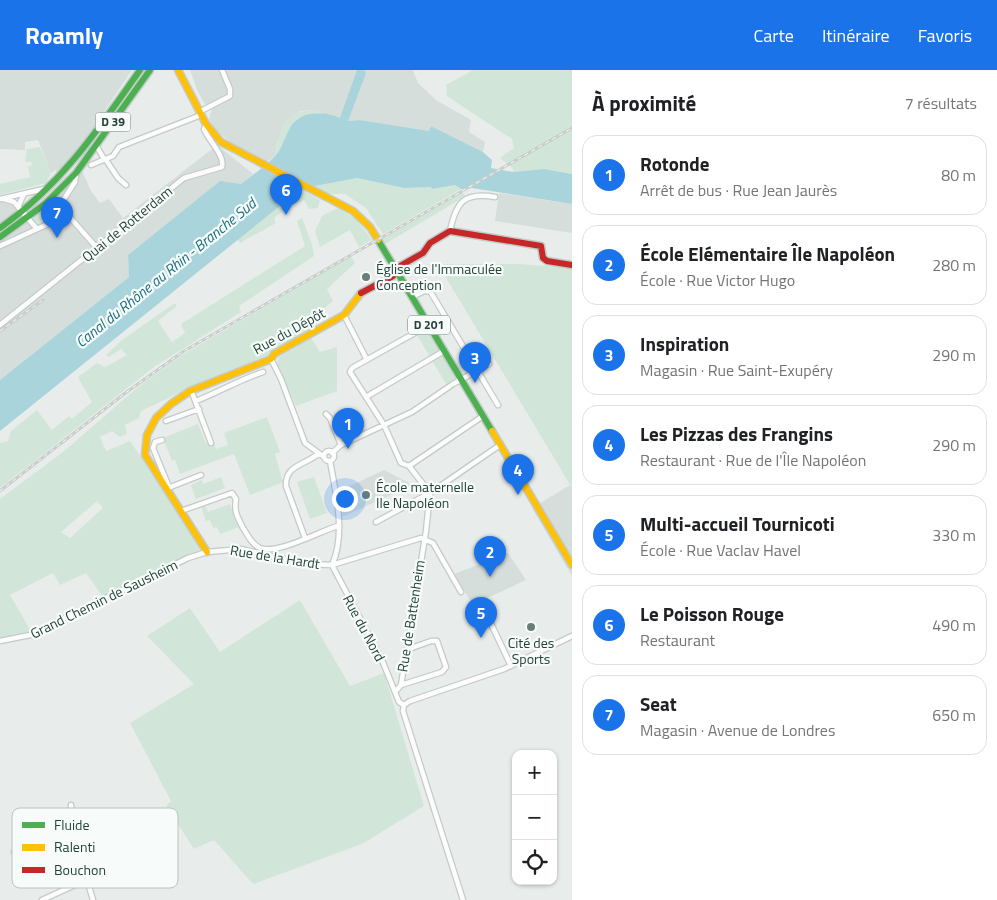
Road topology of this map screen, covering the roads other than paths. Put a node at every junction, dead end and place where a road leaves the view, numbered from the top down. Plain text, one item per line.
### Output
1 (140, 70) edge
2 (150, 70) edge
3 (178, 70) edge
4 (183, 70) edge
5 (222, 70) edge
6 (187, 86) junction
7 (200, 113) junction
8 (206, 124) junction
9 (96, 145) junction
10 (105, 159) junction
11 (91, 165) dead end
12 (76, 172) junction
13 (126, 185) dead end
14 (54, 186) junction
15 (24, 194) junction
16 (495, 197) dead end
17 (2, 199) edge
18 (18, 206) junction
19 (60, 206) junction
20 (25, 216) junction
21 (0, 228) edge
22 (36, 229) junction
23 (450, 231) junction
24 (0, 237) edge
25 (0, 246) edge
26 (95, 246) junction
27 (572, 265) edge
28 (396, 271) junction
29 (412, 297) junction
30 (344, 316) junction
31 (0, 325) edge
32 (429, 325) junction
33 (444, 352) junction
34 (271, 359) junction
35 (367, 360) junction
36 (489, 364) dead end
37 (478, 370) junction
38 (263, 372) dead end
39 (461, 379) junction
40 (191, 390) junction
41 (366, 397) junction
42 (196, 401) junction
43 (498, 405) dead end
44 (199, 409) junction
45 (326, 414) dead end
46 (483, 416) junction
47 (166, 421) dead end
48 (384, 425) junction
49 (162, 440) dead end
50 (211, 443) dead end
51 (341, 445) junction
52 (500, 445) junction
53 (332, 453) junction
54 (318, 454) junction
55 (324, 456) junction
56 (158, 460) junction
57 (330, 461) junction
58 (150, 463) junction
59 (409, 466) junction
60 (201, 475) dead end
61 (168, 488) junction
62 (430, 493) junction
63 (181, 511) junction
64 (376, 522) dead end
65 (338, 526) junction
66 (305, 538) junction
67 (424, 539) junction
68 (206, 552) junction
69 (338, 556) junction
70 (344, 562) junction
71 (332, 565) junction
72 (572, 565) edge
73 (461, 592) dead end
74 (481, 608) dead end
75 (572, 636) edge
76 (0, 642) edge
77 (406, 650) junction
78 (511, 666) junction
79 (401, 685) junction
80 (395, 692) junction
81 (404, 705) junction
82 (71, 805) dead end
83 (71, 808) edge
84 (68, 888) edge
85 (42, 900) edge
86 (463, 900) edge

1 - 14 main road, D 39
2 - 9 main road, D 39
3 - 6 main road, D 201
4 - 6 main road, D 201
5 - 7 street
6 - 7 main road, D 201
7 - 8 main road, D 201
7 - 10 street
8 - 26 street, Quai de Rotterdam
8 - 28 main road, D 201
9 - 10 street
9 - 12 main road, D 39
10 - 11 street
10 - 13 street
12 - 19 street
12 - 20 main road, D 39
14 - 15 street
14 - 20 main road, D 39
15 - 17 street
15 - 18 street
16 - 23 street
17 - 18 street
18 - 20 street
19 - 22 street
19 - 26 street
20 - 21 main road, D 39
20 - 22 street
20 - 24 main road, D 39
22 - 25 street
23 - 27 main road
23 - 28 main road
26 - 31 street, Quai de Rotterdam
28 - 29 main road, D 201
28 - 30 main road
29 - 32 main road, D 201
29 - 37 street
30 - 34 main road, Rue du Dépôt
30 - 35 street
32 - 33 main road, D 201
32 - 35 street
33 - 39 main road, D 201
33 - 41 street
34 - 40 main road, Rue du Dépôt
34 - 54 street
35 - 41 street
36 - 37 street
37 - 39 street
37 - 43 street
38 - 42 street
39 - 46 main road, D 201
39 - 48 street
40 - 42 street
40 - 58 main road, Rue du Dépôt
41 - 48 street
42 - 44 street
44 - 47 street
44 - 50 street
45 - 51 street
46 - 52 main road, D 201
46 - 59 street
48 - 51 street
48 - 59 street
49 - 56 street
51 - 53 street
52 - 62 street
52 - 72 main road, D 201
53 - 55 street
53 - 57 street
54 - 55 street
54 - 66 street
55 - 57 street
56 - 58 street
56 - 61 street
57 - 65 street
58 - 61 main road
59 - 62 street
60 - 61 street
61 - 63 main road
62 - 64 street
62 - 67 street, Rue de Battenheim
63 - 66 street
63 - 68 main road
65 - 66 street
65 - 69 street
67 - 70 street, Rue de la Hardt
67 - 73 street
67 - 77 street, Rue de Battenheim
68 - 71 street, Rue de la Hardt
68 - 76 street, Grand Chemin de Sausheim
69 - 70 street, Rue de la Hardt
69 - 71 street
70 - 71 street, Rue de la Hardt
71 - 80 street, Rue du Nord
74 - 78 street
75 - 78 street
77 - 79 street, Rue de Battenheim
77 - 79 street
78 - 81 street
79 - 80 street, Rue de Battenheim
80 - 81 street, Rue de Battenheim
81 - 86 street, Rue de Battenheim
82 - 83 street
84 - 85 street

